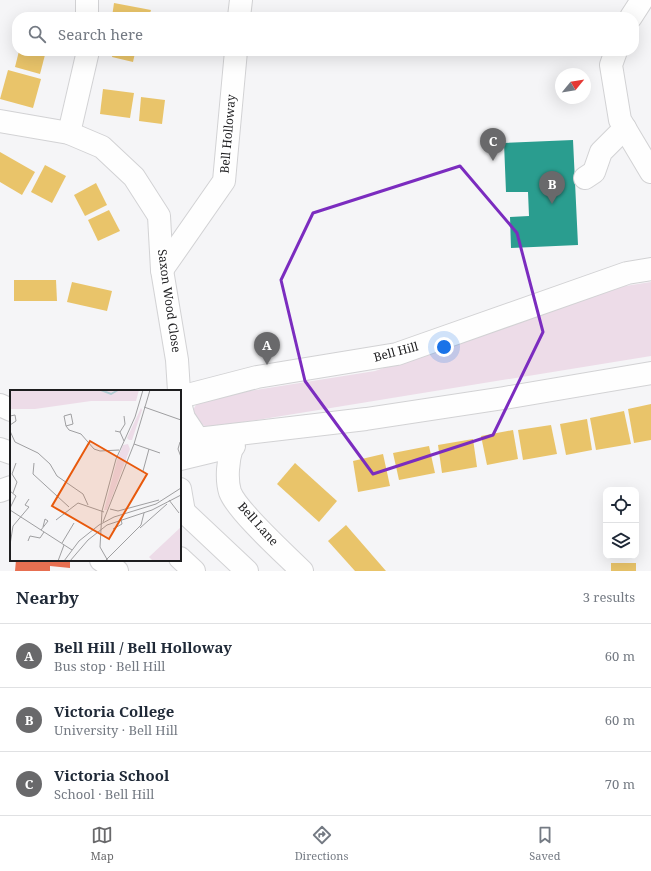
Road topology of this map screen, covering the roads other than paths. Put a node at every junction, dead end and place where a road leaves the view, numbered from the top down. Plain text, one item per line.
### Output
1 (87, 0) edge
2 (240, 0) edge
3 (642, 0) edge
4 (87, 12) edge
5 (239, 12) edge
6 (634, 12) edge
7 (87, 56) edge
8 (236, 56) edge
9 (614, 56) edge
10 (0, 121) edge
11 (625, 128) junction
12 (68, 133) junction
13 (651, 172) edge
14 (585, 178) dead end
15 (651, 269) edge
16 (162, 270) junction
17 (651, 373) edge
18 (179, 390) edge
19 (181, 397) edge
20 (0, 405) edge
21 (181, 407) edge
22 (10, 410) edge
23 (310, 426) junction
24 (232, 446) junction
25 (0, 449) edge
26 (10, 453) edge
27 (185, 455) edge
28 (10, 486) edge
29 (0, 491) edge
30 (10, 500) edge
31 (181, 500) edge
32 (0, 504) edge
33 (182, 510) edge
34 (181, 559) edge
35 (102, 561) edge
36 (116, 571) edge
37 (194, 571) edge
38 (246, 571) edge
39 (302, 571) edge

1 - 4 main road
2 - 5 main road
3 - 6 main road
7 - 12 main road
8 - 16 main road, Bell Holloway
9 - 11 main road
10 - 12 main road, Saxon Wood Close
11 - 13 main road
11 - 14 main road
12 - 16 main road, Saxon Wood Close
15 - 19 main road, Bell Hill
16 - 18 main road, Saxon Wood Close
17 - 23 main road
20 - 22 main road
21 - 27 main road
23 - 24 main road
23 - 27 main road
24 - 27 main road
24 - 39 main road, Bell Lane
25 - 26 main road
28 - 29 main road
30 - 32 main road
31 - 33 main road
33 - 38 main road
34 - 37 main road
35 - 36 main road

